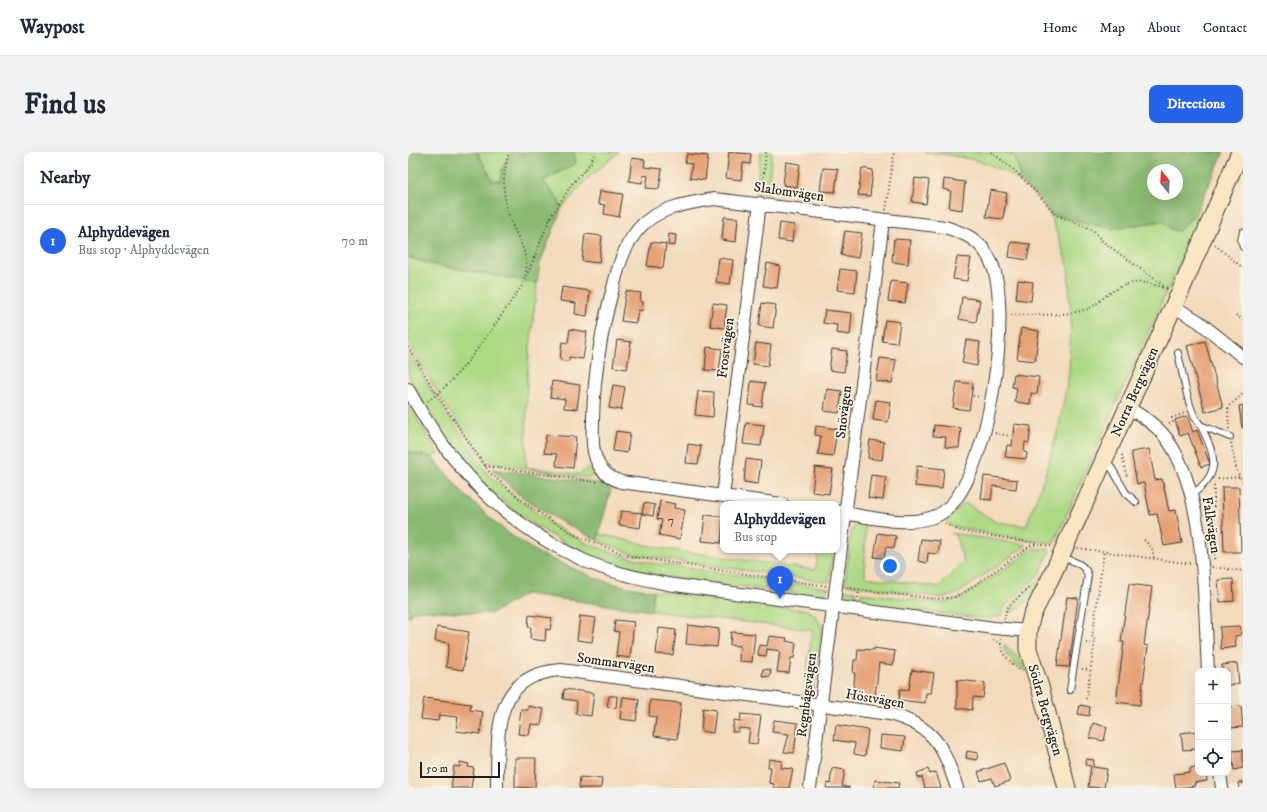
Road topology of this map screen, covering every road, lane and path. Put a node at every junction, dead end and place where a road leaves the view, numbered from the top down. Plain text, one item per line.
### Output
1 (509, 152) edge
2 (595, 152) edge
3 (766, 152) edge
4 (894, 152) edge
5 (991, 152) edge
6 (1240, 152) edge
7 (761, 200) junction
8 (884, 217) junction
9 (1243, 232) edge
10 (1211, 242) dead end
11 (1243, 247) edge
12 (1243, 268) edge
13 (527, 274) junction
14 (1173, 306) junction
15 (1006, 315) dead end
16 (1236, 315) dead end
17 (1243, 320) edge
18 (408, 347) edge
19 (1178, 353) dead end
20 (1243, 357) edge
21 (408, 389) edge
22 (437, 395) junction
23 (973, 396) dead end
24 (985, 398) dead end
25 (425, 404) dead end
26 (1128, 408) junction
27 (1192, 411) junction
28 (1200, 425) junction
29 (1165, 428) dead end
30 (991, 433) dead end
31 (1009, 436) dead end
32 (1230, 438) dead end
33 (1111, 454) junction
34 (485, 466) junction
35 (1239, 477) dead end
36 (603, 481) dead end
37 (1191, 495) junction
38 (723, 496) junction
39 (1130, 497) junction
40 (760, 501) edge
41 (1136, 502) dead end
42 (841, 512) edge
43 (943, 522) dead end
44 (840, 527) edge
45 (1144, 540) dead end
46 (1037, 544) junction
47 (1075, 548) dead end
48 (1057, 552) junction
49 (1104, 552) junction
50 (838, 553) edge
51 (1154, 558) junction
52 (1214, 562) dead end
53 (1202, 566) junction
54 (1243, 571) edge
55 (836, 587) junction
56 (859, 590) junction
57 (858, 602) dead end
58 (832, 606) junction
59 (1028, 631) junction
60 (990, 638) dead end
61 (1001, 644) dead end
62 (1208, 668) edge
63 (1070, 690) dead end
64 (1086, 699) dead end
65 (821, 706) junction
66 (1220, 776) edge
67 (497, 788) edge
68 (810, 788) edge
69 (957, 788) edge
70 (1067, 788) edge
71 (1222, 788) edge

1 - 13 path
2 - 13 path
3 - 7 path
4 - 8 path
5 - 15 path
6 - 14 street, Norra Bergvägen
7 - 8 street, Slalomvägen
7 - 38 street, Frostvägen
7 - 38 street, Slalomvägen
8 - 42 street, Snövägen
8 - 42 street, Slalomvägen
9 - 11 lane
10 - 12 path
13 - 22 path
14 - 20 street
14 - 26 street, Norra Bergvägen
16 - 17 path
18 - 22 path
19 - 27 lane
21 - 58 street
22 - 25 path
22 - 34 path
23 - 24 path
26 - 33 street, Norra Bergvägen
26 - 37 street, Falkvägen
27 - 28 lane
27 - 29 path
28 - 32 lane
28 - 37 lane
30 - 31 path
33 - 39 lane
33 - 39 path
33 - 48 street, Norra Bergvägen
34 - 36 path
34 - 55 path
35 - 52 path
37 - 53 street, Falkvägen
38 - 40 street, Slalomvägen
39 - 41 lane
42 - 44 street, Snövägen
43 - 46 path
45 - 51 path
46 - 48 path
46 - 56 path
47 - 49 path
48 - 59 street, Norra Bergvägen
48 - 63 lane
49 - 51 path
49 - 64 path
50 - 55 street, Snövägen
51 - 53 path
53 - 54 path
53 - 62 street, Falkvägen
55 - 56 path
55 - 58 street, Snövägen
56 - 57 path
58 - 59 street
58 - 65 street, Regnbågsvägen
59 - 70 street, Södra Bergvägen
60 - 61 path
65 - 67 street, Sommarvägen
65 - 68 street, Regnbågsvägen
65 - 69 street, Höstvägen
66 - 71 street

